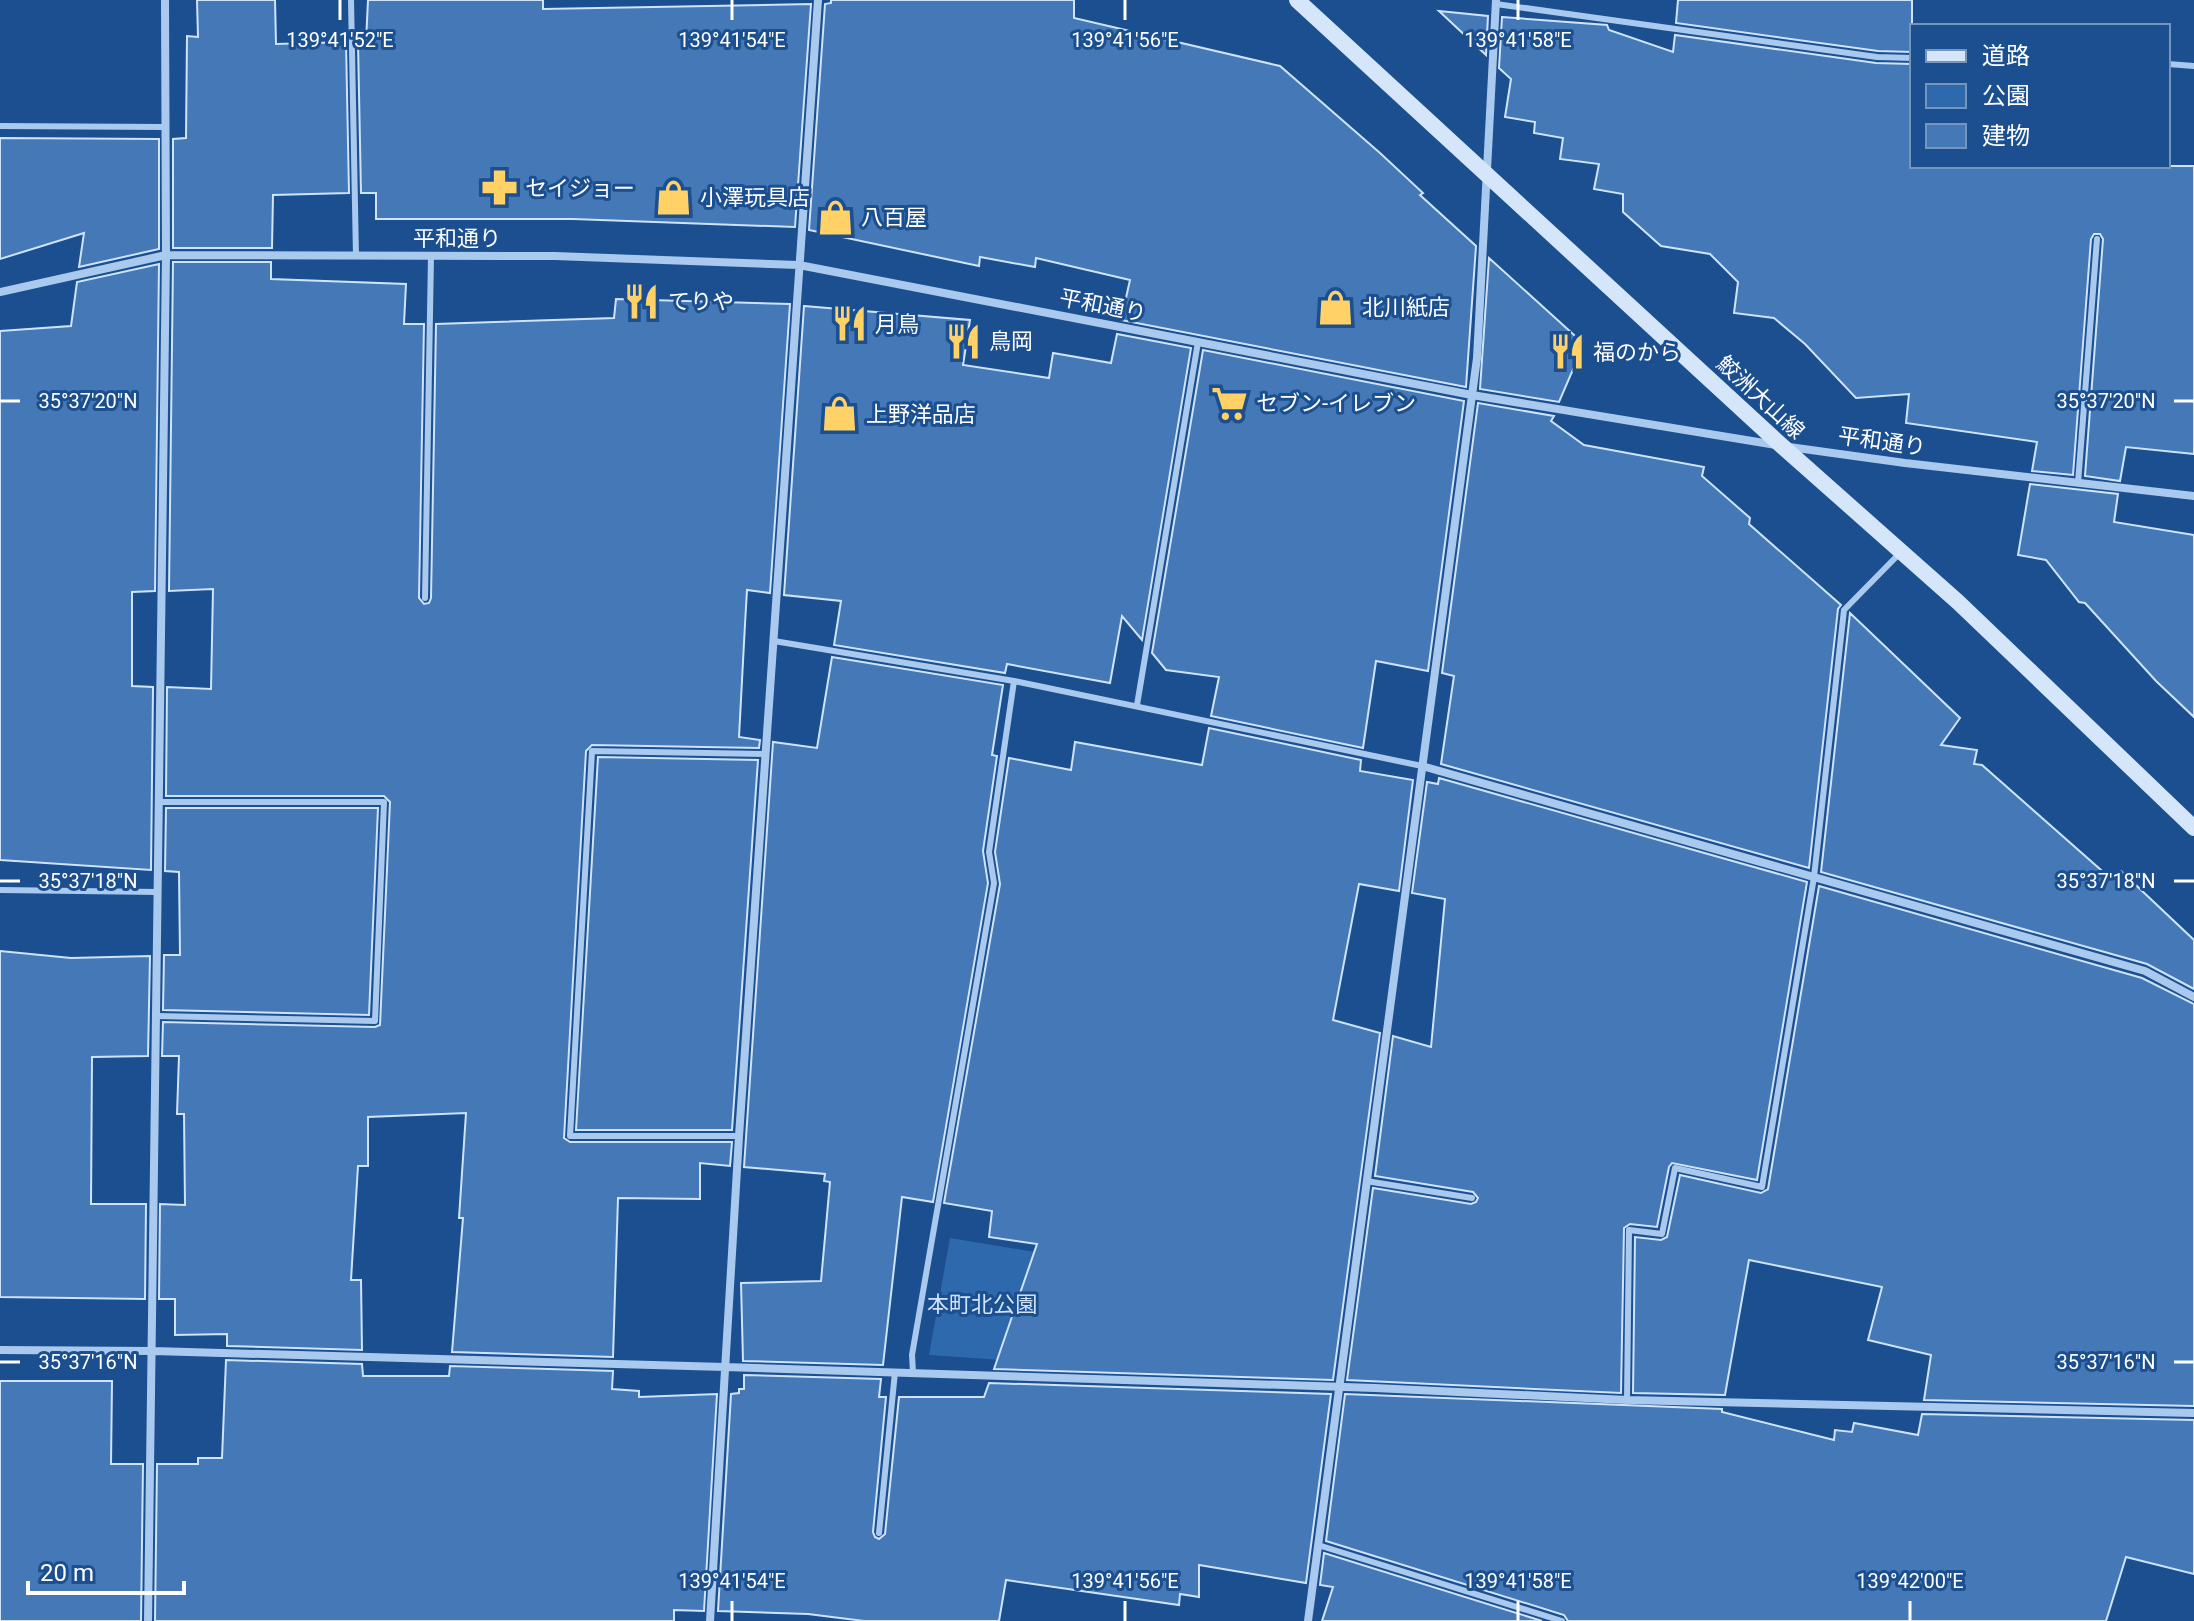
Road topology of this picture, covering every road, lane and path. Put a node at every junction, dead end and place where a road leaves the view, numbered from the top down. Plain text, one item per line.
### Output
1 (165, 0) edge
2 (351, 0) edge
3 (818, 0) edge
4 (1297, 0) edge
5 (1496, 2) edge
6 (1910, 58) edge
7 (2170, 64) edge
8 (2194, 66) edge
9 (0, 126) edge
10 (165, 127) junction
11 (1485, 173) junction
12 (2097, 239) dead end
13 (166, 255) junction
14 (431, 256) junction
15 (356, 257) junction
16 (799, 265) junction
17 (0, 292) edge
18 (1198, 342) junction
19 (1472, 395) junction
20 (1782, 446) junction
21 (2078, 483) junction
22 (2194, 496) edge
23 (1902, 551) junction
24 (425, 598) dead end
25 (774, 641) junction
26 (1014, 681) junction
27 (1137, 705) junction
28 (764, 754) junction
29 (1422, 766) junction
30 (159, 802) junction
31 (2194, 828) edge
32 (1814, 877) junction
33 (0, 890) edge
34 (158, 892) junction
35 (2194, 997) edge
36 (157, 1016) junction
37 (739, 1136) junction
38 (1366, 1181) junction
39 (1472, 1198) dead end
40 (0, 1350) edge
41 (153, 1351) junction
42 (725, 1367) junction
43 (895, 1372) junction
44 (913, 1373) junction
45 (1341, 1387) junction
46 (1627, 1400) junction
47 (2194, 1413) edge
48 (879, 1533) dead end
49 (1318, 1545) junction
50 (148, 1621) edge
51 (710, 1621) edge
52 (1308, 1621) edge
53 (1562, 1621) edge

1 - 10 street
2 - 15 lane
3 - 16 street
4 - 11 main road, 鮫洲大山線
5 - 6 lane
5 - 11 street
7 - 8 lane
9 - 10 lane
10 - 13 street
11 - 19 street
11 - 20 main road, 鮫洲大山線
12 - 21 lane
13 - 15 street, 平和通り
13 - 17 street, 平和通り
13 - 30 street
14 - 15 street, 平和通り
14 - 16 street, 平和通り
14 - 24 lane
16 - 18 street, 平和通り
16 - 25 street
18 - 19 street, 平和通り
18 - 27 lane
19 - 20 street, 平和通り
19 - 29 street
20 - 21 street, 平和通り
20 - 23 main road, 鮫洲大山線
21 - 22 street, 平和通り
23 - 31 main road, 鮫洲大山線
23 - 32 lane
25 - 26 lane
25 - 28 street
26 - 27 lane
26 - 44 lane
27 - 29 lane
28 - 37 street
28 - 37 lane
29 - 32 street
29 - 38 street
30 - 34 street
30 - 36 lane
32 - 35 street
32 - 46 lane
33 - 34 lane
34 - 36 street
36 - 41 street
37 - 42 street
38 - 39 lane
38 - 45 street
40 - 41 street
41 - 42 street
41 - 50 street
42 - 43 street
42 - 51 street
43 - 44 street
43 - 48 lane
44 - 45 street
45 - 46 street
45 - 49 street
46 - 47 street
49 - 52 street
49 - 53 lane

